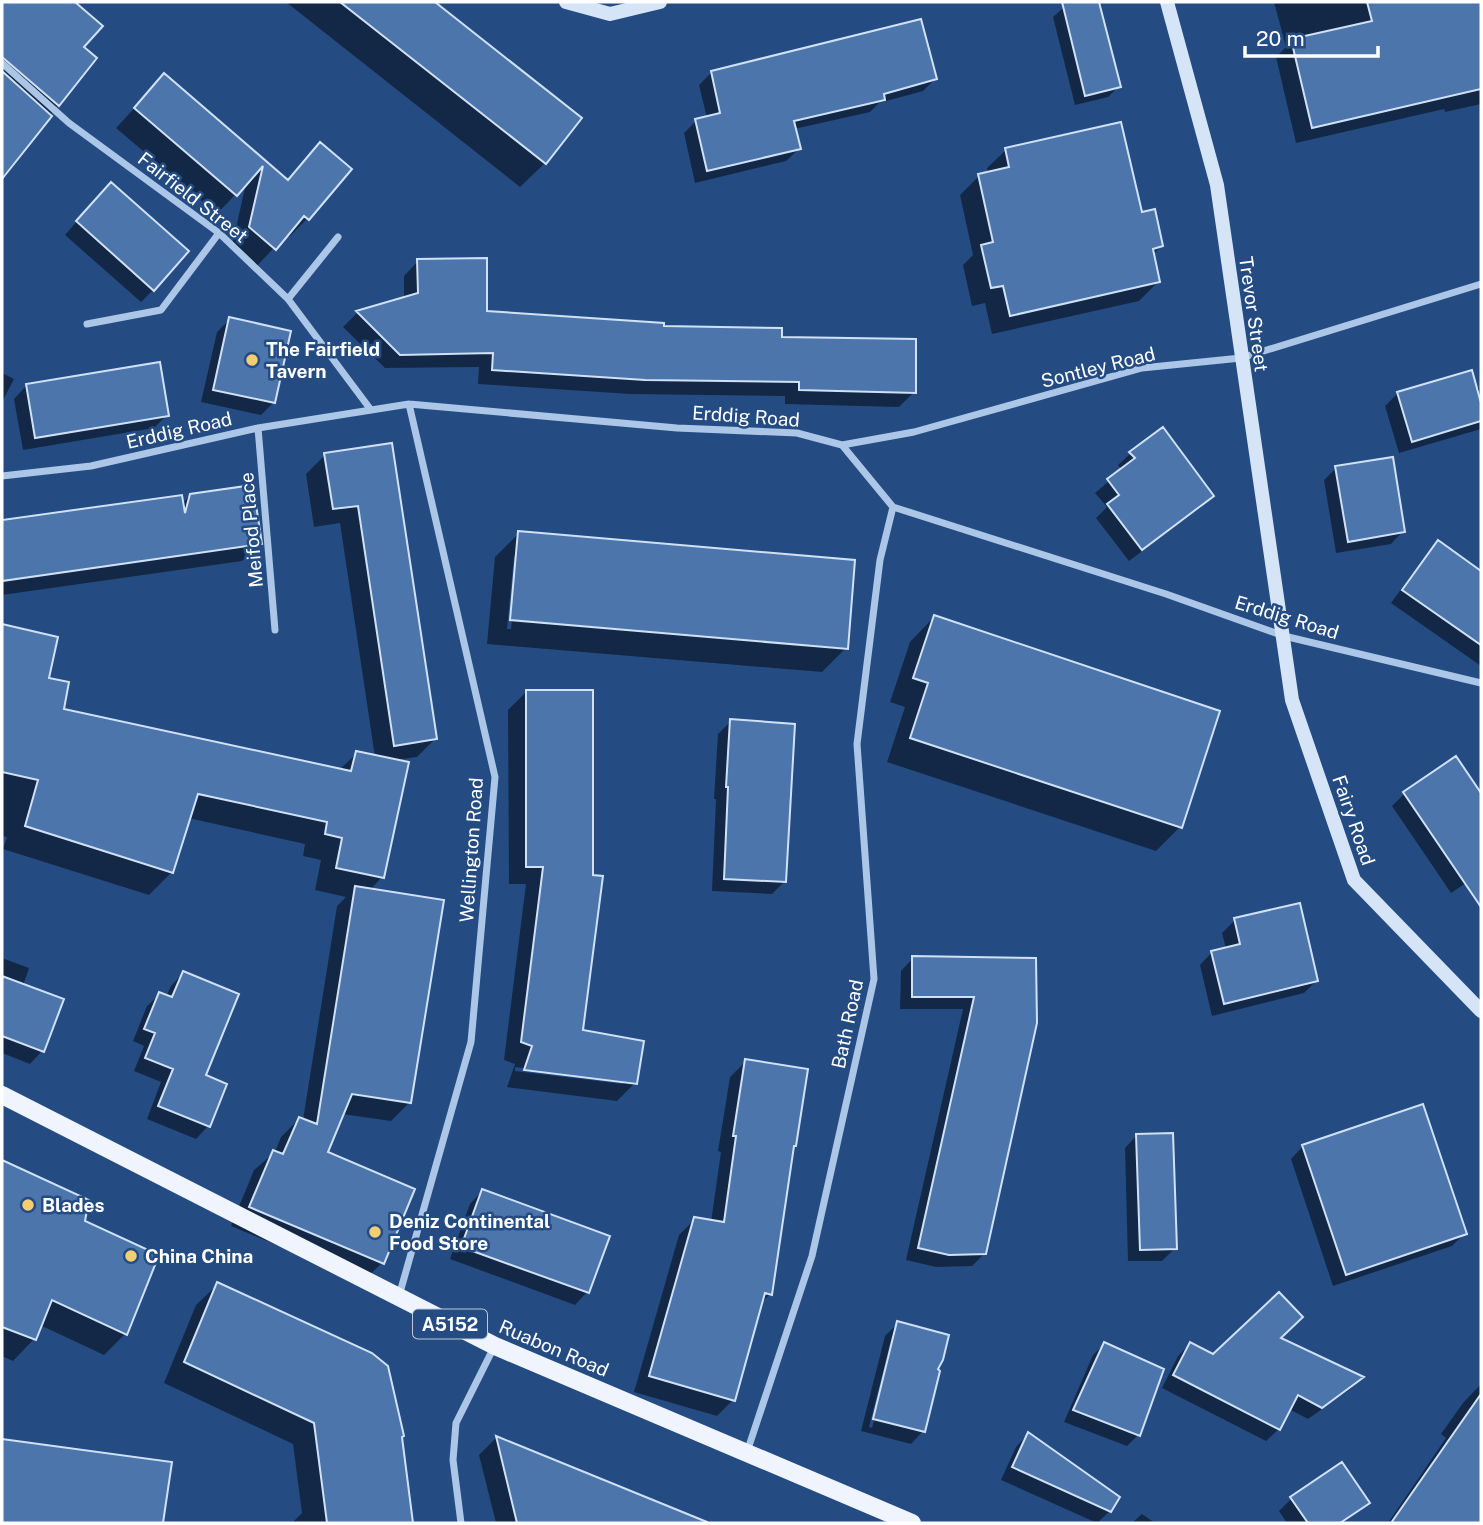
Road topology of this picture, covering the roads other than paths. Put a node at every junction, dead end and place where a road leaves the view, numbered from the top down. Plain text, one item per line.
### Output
1 (566, 2) edge
2 (660, 2) edge
3 (1167, 2) edge
4 (2, 63) edge
5 (219, 233) junction
6 (338, 237) dead end
7 (1481, 284) edge
8 (288, 299) junction
9 (87, 324) dead end
10 (1241, 358) junction
11 (409, 404) junction
12 (371, 410) junction
13 (258, 428) junction
14 (842, 445) junction
15 (2, 476) edge
16 (893, 507) junction
17 (275, 629) dead end
18 (1284, 636) junction
19 (1481, 683) edge
20 (1481, 1012) edge
21 (2, 1095) edge
22 (399, 1297) junction
23 (495, 1346) junction
24 (747, 1452) junction
25 (461, 1523) edge
26 (912, 1523) edge

1 - 2 main road
3 - 10 main road, Trevor Street
4 - 5 street, Fairfield Street
5 - 8 street, Fairfield Street
5 - 9 street
6 - 8 street
7 - 10 street, Sontley Road
8 - 12 street, Fairfield Street
10 - 14 street, Sontley Road
10 - 18 main road, Trevor Street
11 - 12 street, Erddig Road
11 - 14 street, Erddig Road
11 - 22 street, Wellington Road
12 - 13 street, Erddig Road
13 - 15 street, Erddig Road
13 - 17 street, Meifod Place
14 - 16 street
16 - 18 street, Erddig Road
16 - 24 street, Bath Road
18 - 19 street, Erddig Road
18 - 20 main road, Fairy Road
21 - 22 main road, Ruabon Road / A5152
22 - 23 main road, Ruabon Road / A5152
23 - 24 main road, Ruabon Road / A5152
23 - 25 street
24 - 26 main road, Ruabon Road / A5152

